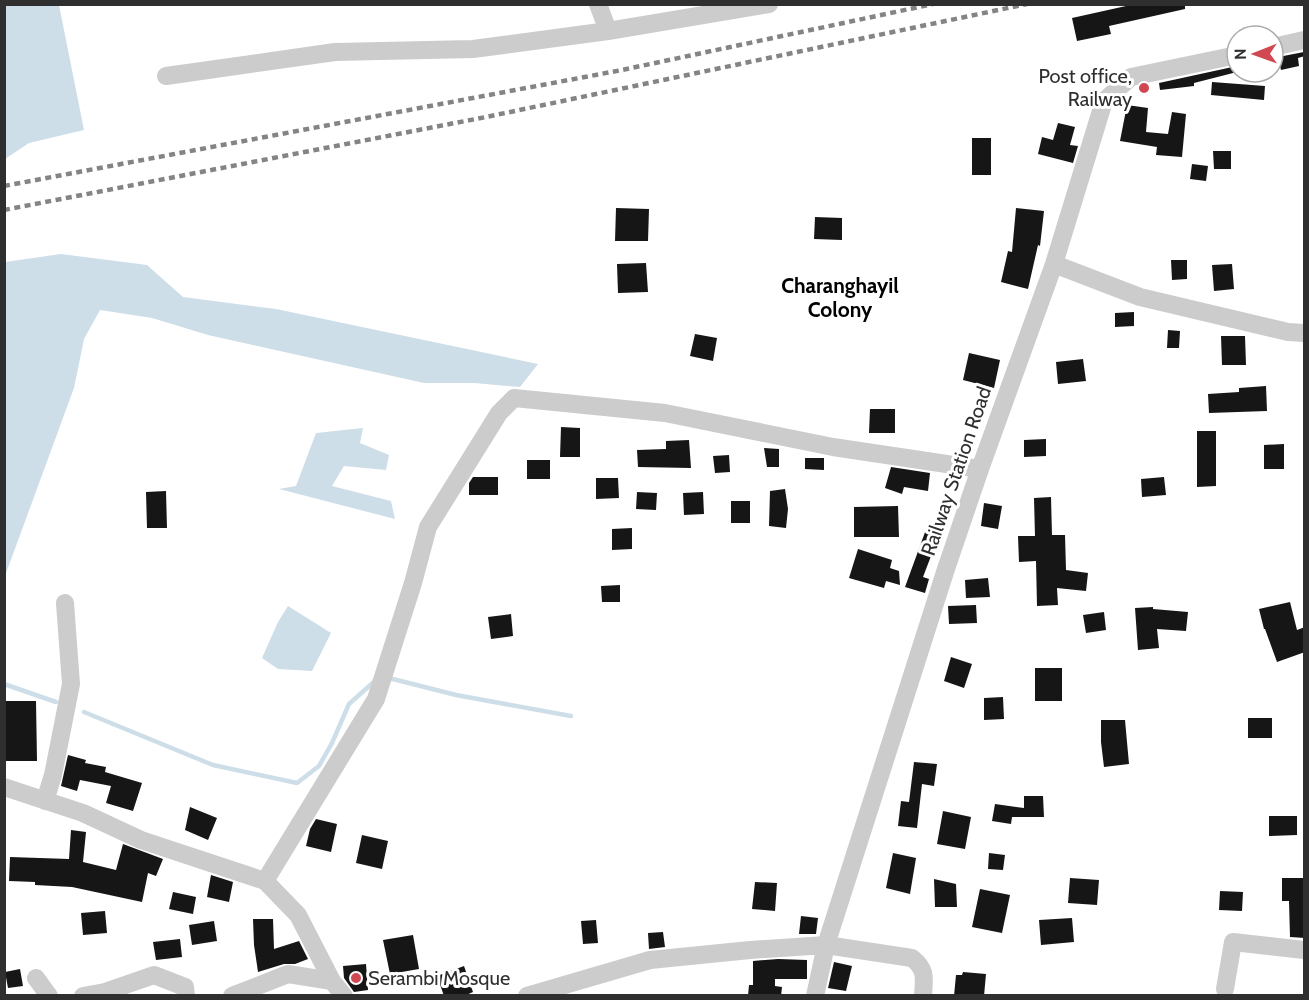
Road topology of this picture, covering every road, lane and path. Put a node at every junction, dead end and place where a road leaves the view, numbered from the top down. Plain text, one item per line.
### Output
1 (598, 4) edge
2 (769, 4) edge
3 (608, 31) junction
4 (1305, 40) edge
5 (1285, 44) edge
6 (1225, 57) edge
7 (166, 76) dead end
8 (1054, 264) junction
9 (1305, 333) edge
10 (980, 469) junction
11 (65, 603) dead end
12 (4, 787) edge
13 (45, 801) junction
14 (265, 881) junction
15 (826, 945) junction
16 (1305, 950) edge
17 (36, 978) dead end
18 (332, 981) junction
19 (1225, 989) dead end
20 (48, 996) edge
21 (83, 996) edge
22 (186, 996) edge
23 (232, 996) edge
24 (344, 996) edge
25 (527, 996) edge
26 (815, 996) edge
27 (923, 996) edge

1 - 3 street
2 - 3 street
3 - 7 street
4 - 5 street
6 - 8 street, Railway Station Road
8 - 9 street
8 - 10 street, Railway Station Road
10 - 14 street
10 - 15 street, Railway Station Road
11 - 13 street
12 - 13 street
13 - 14 street
14 - 18 street
15 - 25 street
15 - 26 street, Railway Station Road
15 - 27 street
16 - 19 street
17 - 20 street
18 - 23 street
18 - 24 street
21 - 22 street

